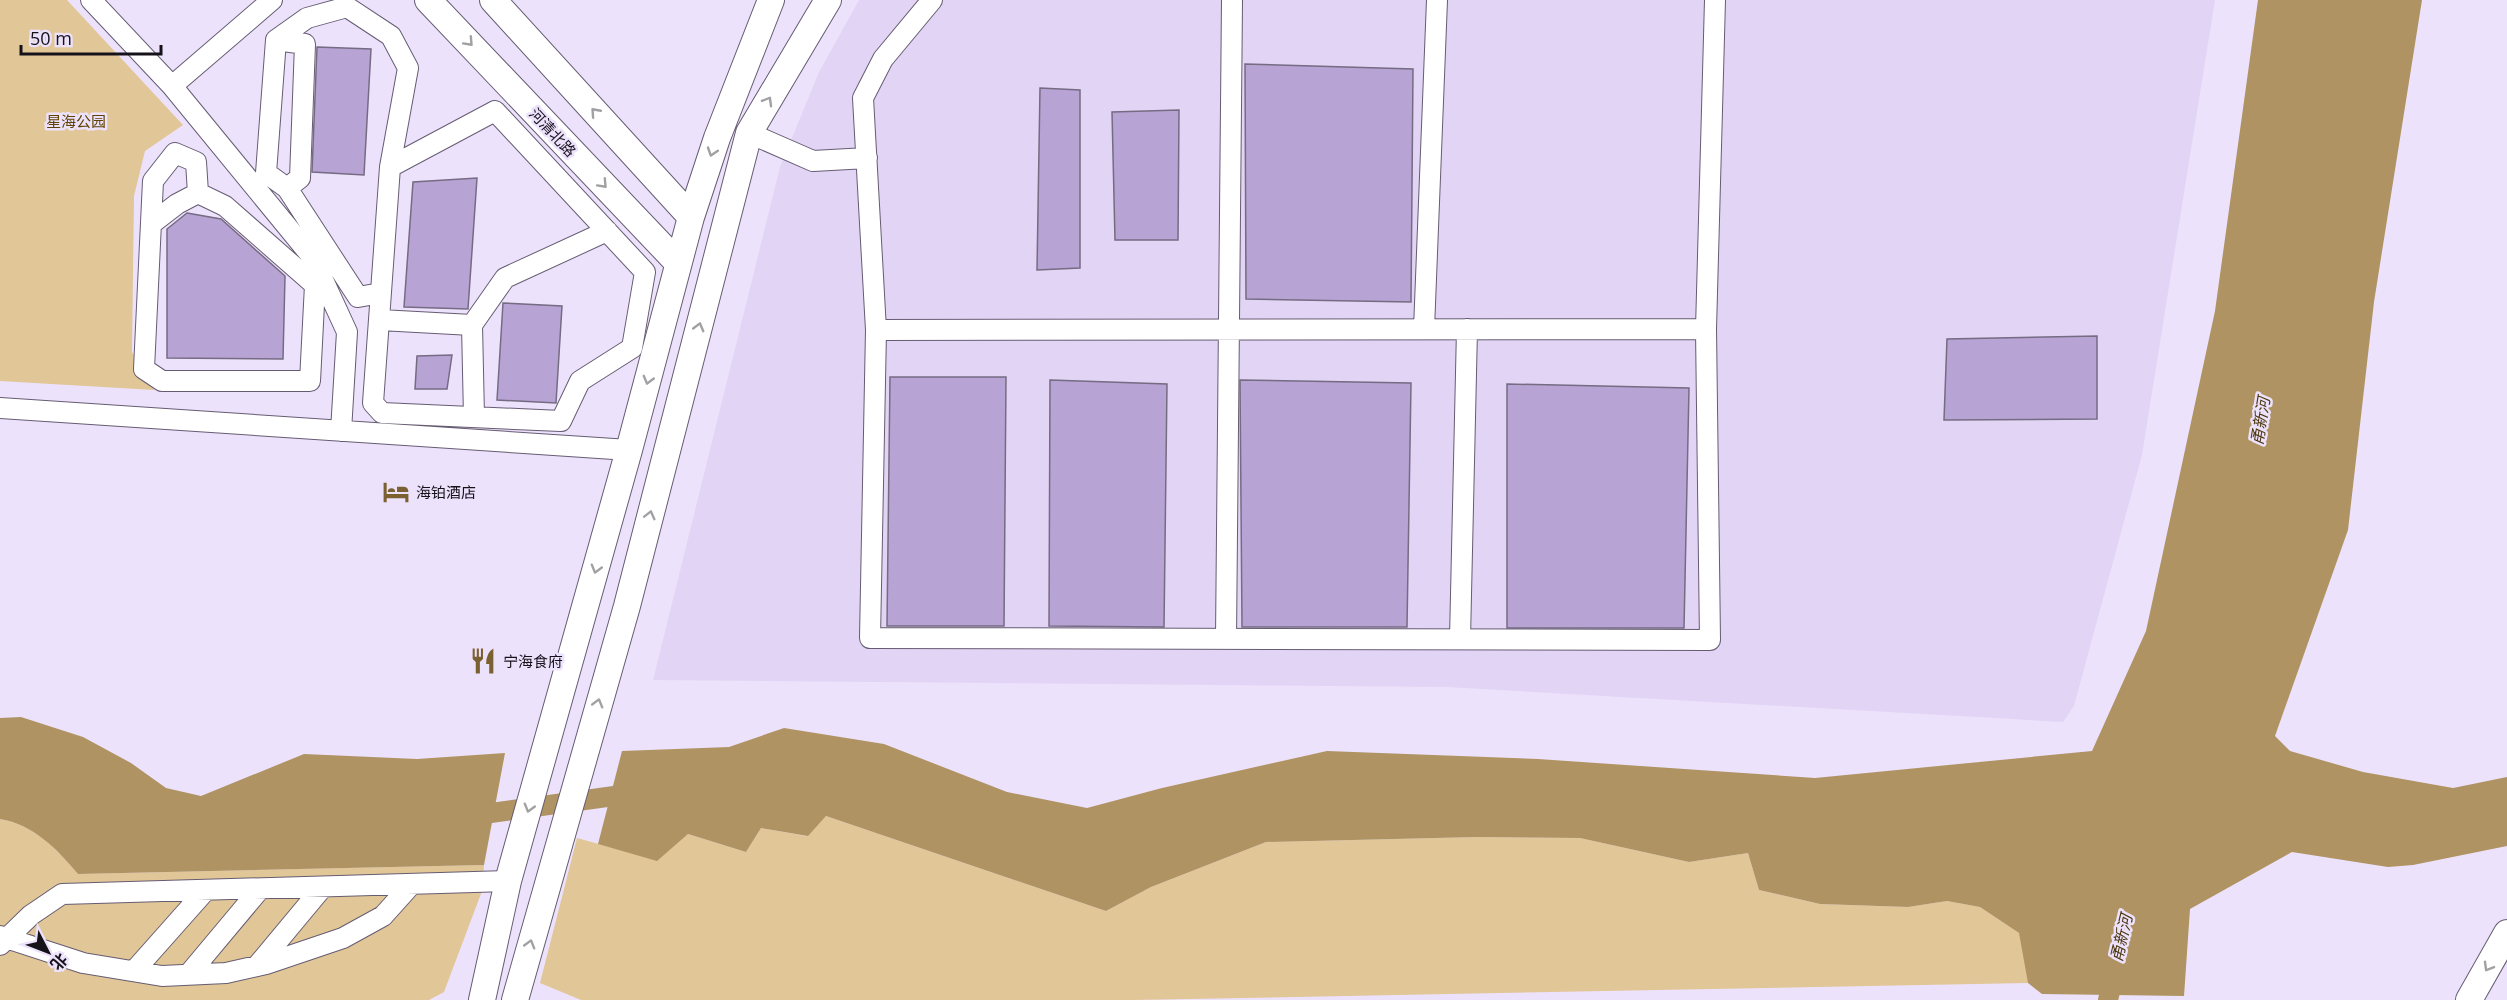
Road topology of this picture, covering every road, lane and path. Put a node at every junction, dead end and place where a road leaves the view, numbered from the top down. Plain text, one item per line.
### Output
1 (91, 0) edge
2 (272, 0) edge
3 (428, 0) edge
4 (493, 0) edge
5 (771, 0) edge
6 (828, 0) edge
7 (932, 0) edge
8 (1232, 0) edge
9 (1437, 0) edge
10 (1715, 0) edge
11 (276, 40) junction
12 (274, 69) junction
13 (304, 70) junction
14 (172, 86) junction
15 (272, 96) junction
16 (303, 100) junction
17 (269, 127) junction
18 (302, 132) junction
19 (749, 133) junction
20 (267, 156) junction
21 (301, 157) junction
22 (867, 158) junction
23 (390, 167) junction
24 (287, 188) junction
25 (198, 193) junction
26 (691, 217) junction
27 (151, 224) junction
28 (607, 231) junction
29 (678, 264) junction
30 (321, 286) junction
31 (381, 293) junction
32 (358, 297) junction
33 (380, 320) junction
34 (472, 325) junction
35 (1229, 329) junction
36 (1424, 329) junction
37 (1467, 329) junction
38 (1706, 329) junction
39 (876, 330) junction
40 (0, 408) edge
41 (474, 417) junction
42 (341, 431) junction
43 (629, 450) junction
44 (1226, 639) junction
45 (1460, 639) junction
46 (508, 881) junction
47 (410, 886) junction
48 (322, 888) junction
49 (260, 889) junction
50 (205, 891) junction
51 (2507, 933) edge
52 (2, 940) edge
53 (257, 966) junction
54 (134, 971) junction
55 (188, 975) junction
56 (482, 1000) edge
57 (515, 1000) edge
58 (2469, 1000) edge

1 - 14 street
2 - 14 street
3 -> 29 main road, 河清北路
26 -> 4 main road
5 -> 26 main road
19 -> 6 main road
7 - 22 street
8 - 35 street
9 - 36 street
10 - 38 street
11 - 12 street
11 - 13 street
11 - 23 street
12 - 13 street
12 - 15 street
13 - 16 street
14 - 30 street
15 - 16 street
15 - 17 street
16 - 18 street
17 - 18 street
17 - 20 street
18 - 21 street
19 - 22 street
57 -> 19 main road
20 - 21 street
20 - 24 street
21 - 24 street
22 - 39 street
23 - 28 street
23 - 31 street
24 - 32 street
25 - 27 street
25 - 27 street
25 - 30 street
26 - 29 main road
27 - 30 street
28 - 34 street
28 - 41 street
29 -> 43 main road
30 - 32 street
30 - 42 street
31 - 32 street
31 - 33 street
33 - 34 street
33 - 41 street
34 - 41 street
35 - 36 street
35 - 39 street
35 - 44 street
36 - 37 street
37 - 38 street
37 - 45 street
38 - 45 street
39 - 44 street
40 - 42 street
42 - 43 street
43 -> 46 main road
44 - 45 street
46 - 47 street
46 - 56 main road
47 - 48 street
47 - 53 street
48 - 49 street
48 - 53 street
49 - 50 street
49 - 55 street
50 - 52 street
50 - 54 street
51 -> 58 main road
52 - 54 street
53 - 55 street
54 - 55 street

